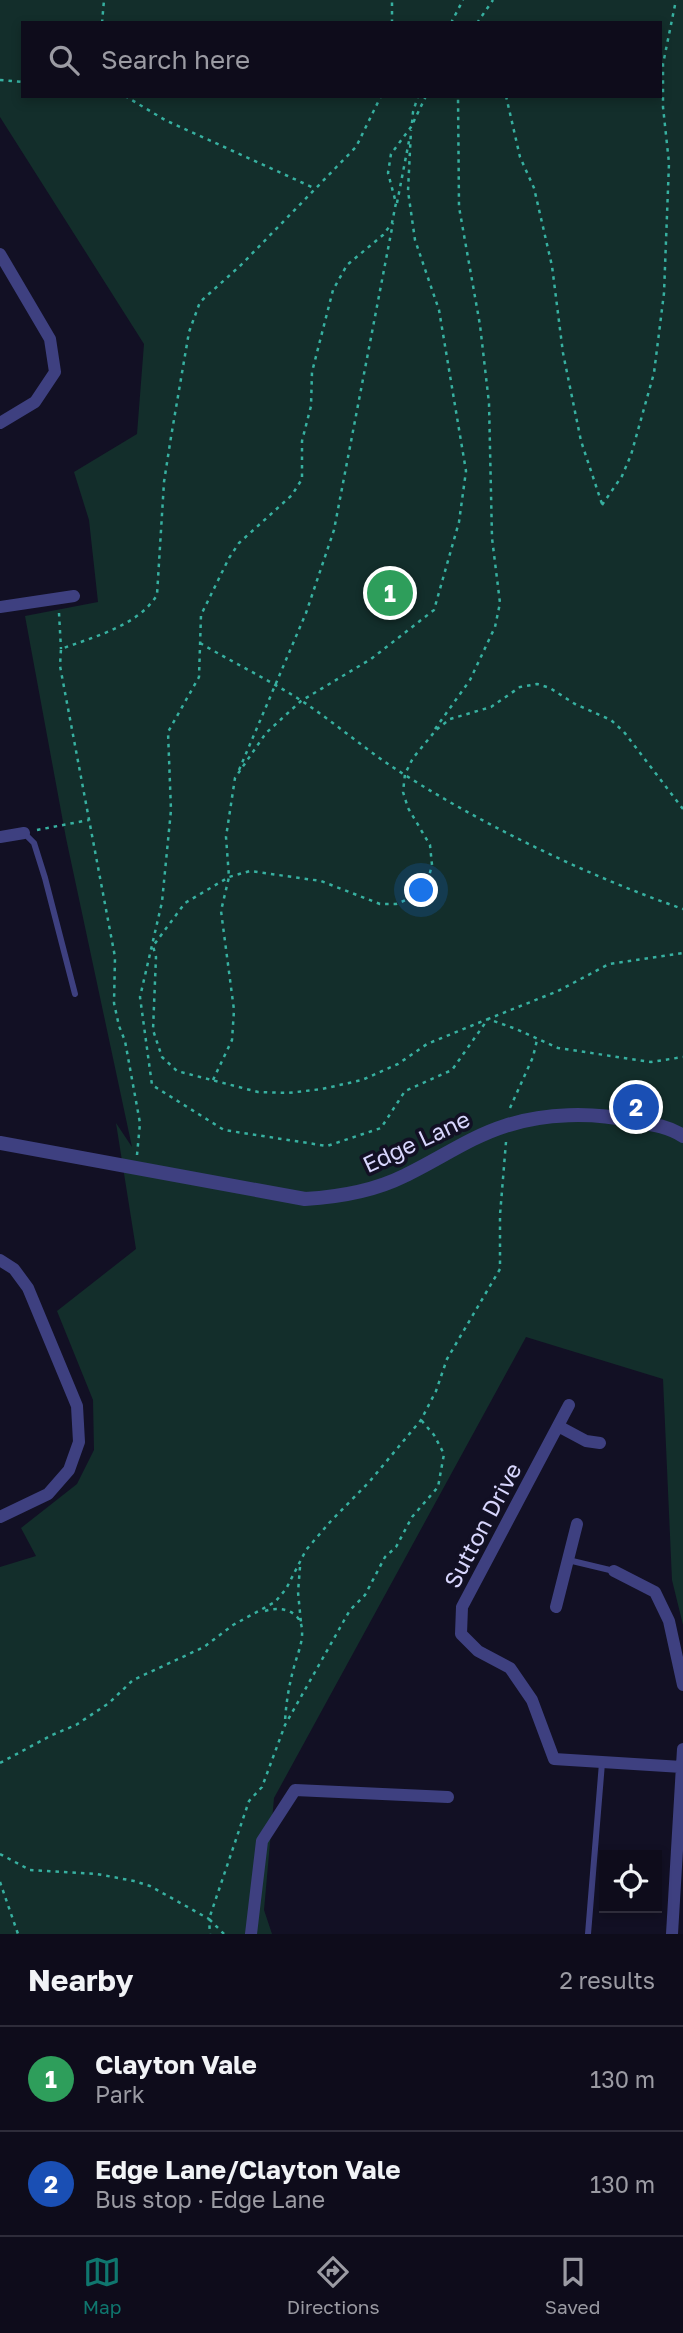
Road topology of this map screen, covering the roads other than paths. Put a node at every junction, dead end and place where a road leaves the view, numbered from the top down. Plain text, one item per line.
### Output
1 (0, 254) edge
2 (0, 423) edge
3 (74, 596) dead end
4 (0, 607) edge
5 (24, 833) joint
6 (0, 837) edge
7 (75, 994) dead end
8 (683, 1136) edge
9 (0, 1143) edge
10 (0, 1260) edge
11 (569, 1405) dead end
12 (558, 1426) junction
13 (600, 1443) dead end
14 (0, 1517) edge
15 (577, 1524) dead end
16 (568, 1560) junction
17 (614, 1572) joint
18 (556, 1607) dead end
19 (683, 1685) edge
20 (683, 1749) edge
21 (602, 1763) junction
22 (682, 1767) edge
23 (448, 1797) dead end
24 (251, 1934) edge
25 (588, 1934) edge
26 (672, 1934) edge

1 - 2 street
3 - 4 street
5 - 6 street
5 - 7 lane
8 - 9 street, Edge Lane
10 - 14 street
11 - 12 street, Sutton Drive
12 - 13 street
12 - 21 street, Sutton Drive
15 - 16 street
16 - 17 lane
16 - 18 street
17 - 19 street
20 - 22 street
21 - 22 street, Sutton Drive
21 - 25 lane
22 - 26 street
23 - 24 street

